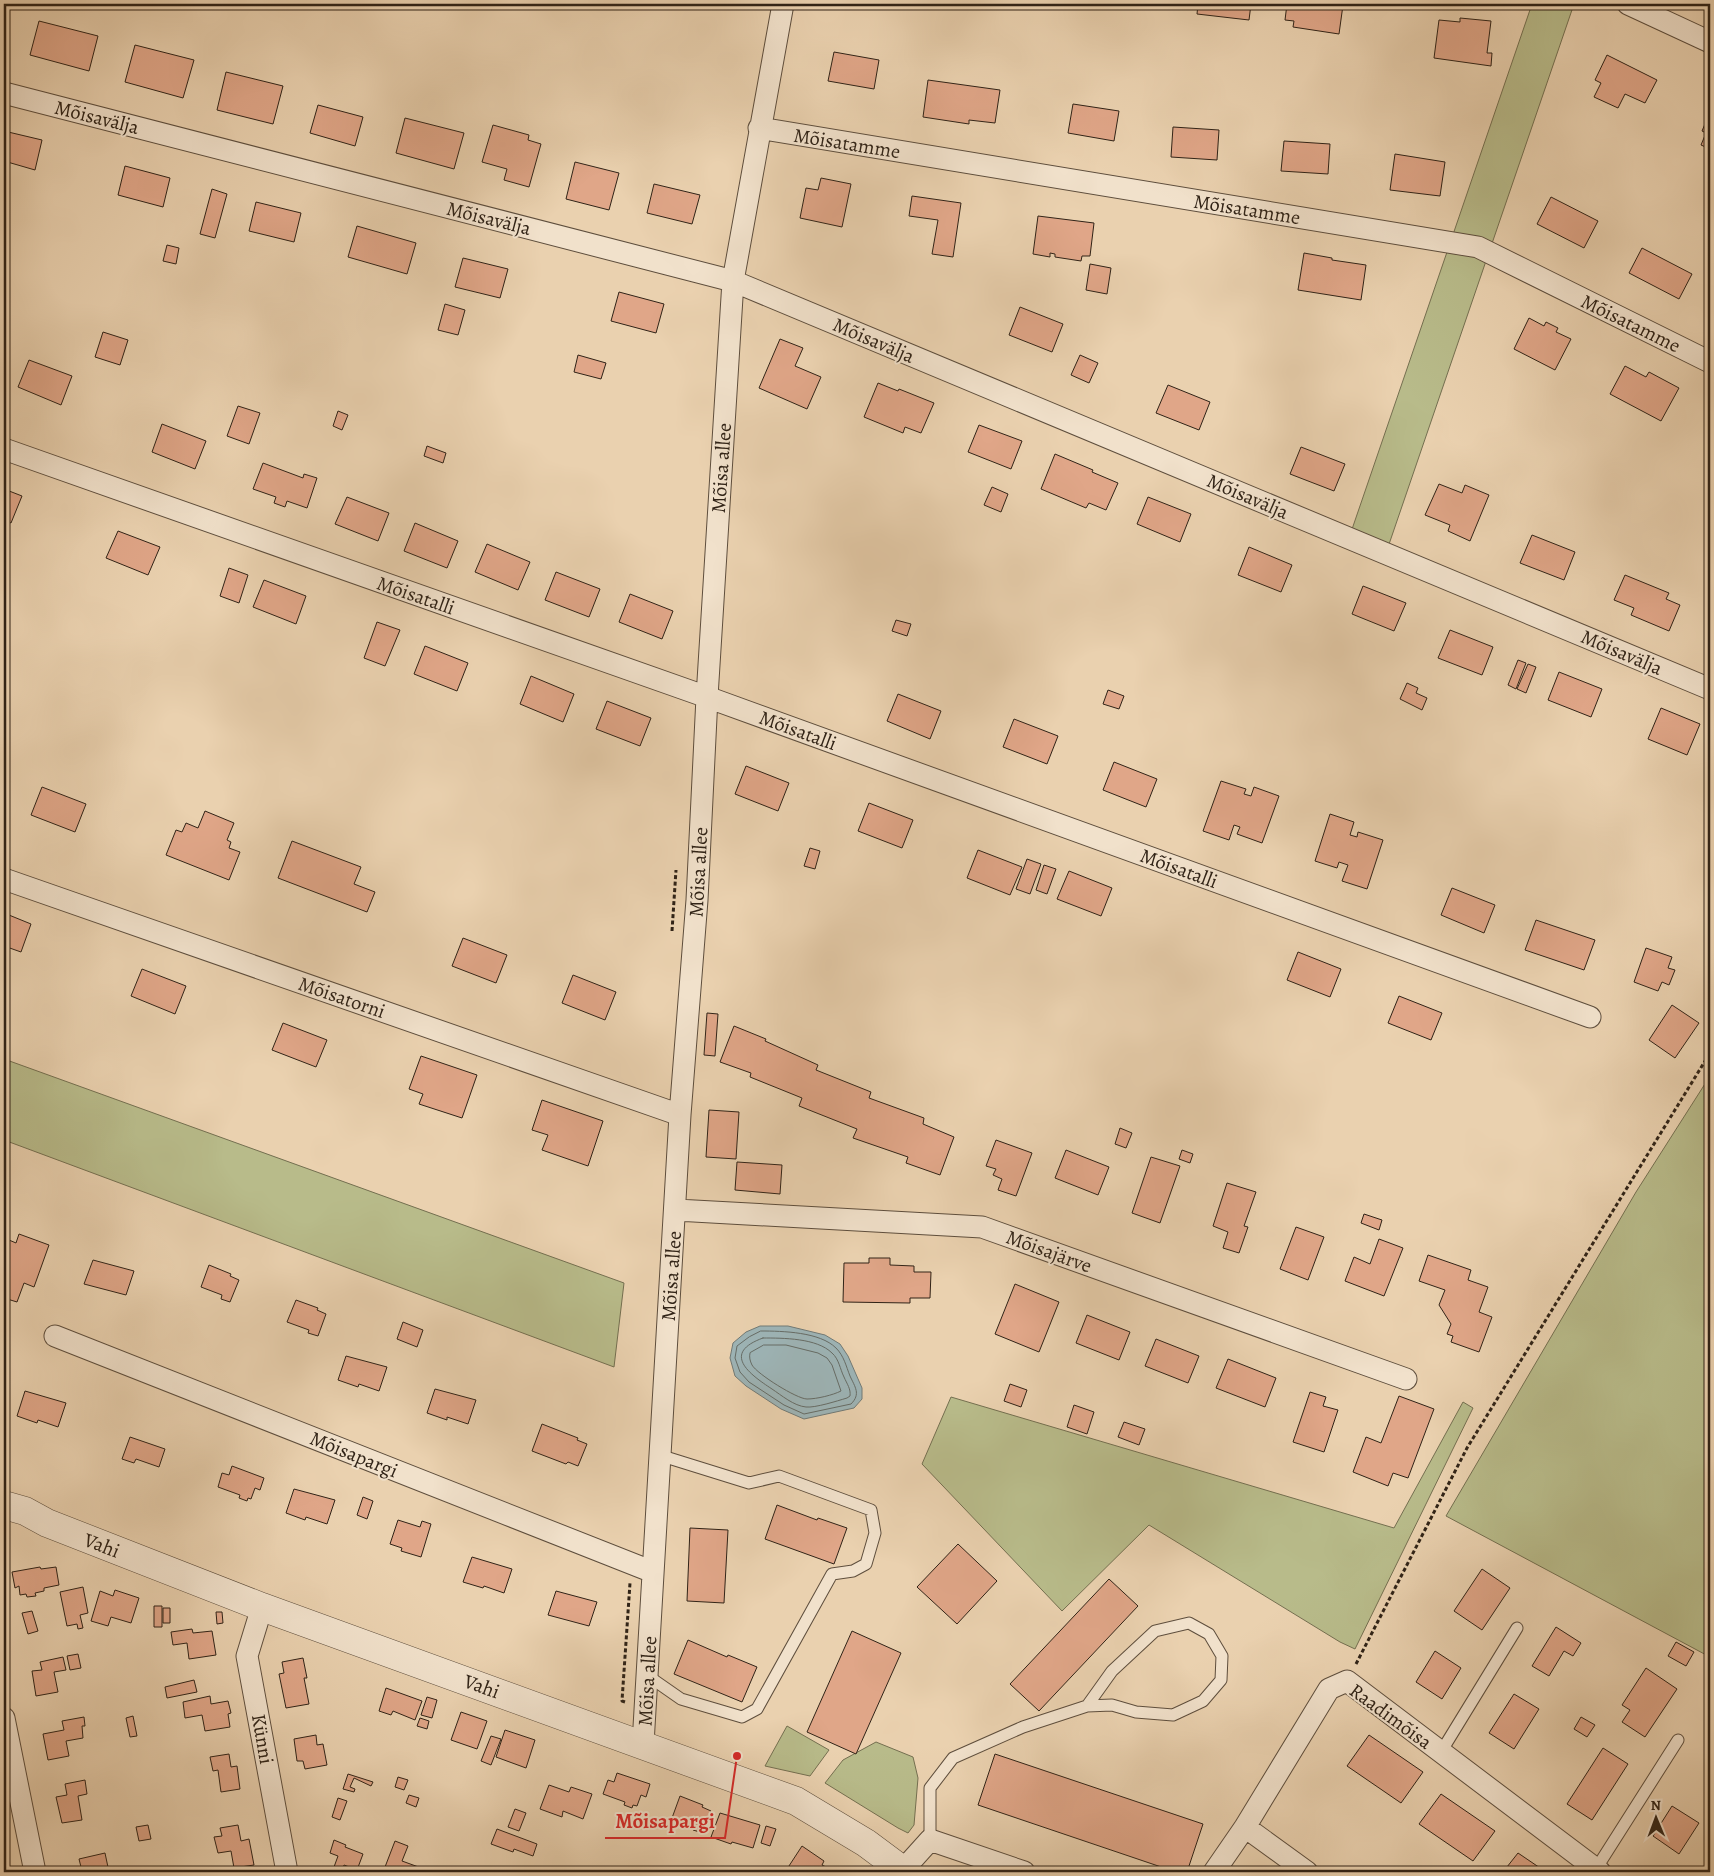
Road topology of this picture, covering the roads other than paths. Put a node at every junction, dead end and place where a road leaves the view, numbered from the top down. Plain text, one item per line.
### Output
1 (783, 4) edge
2 (1628, 4) edge
3 (1710, 42) edge
4 (4, 93) edge
5 (759, 128) junction
6 (733, 280) junction
7 (1710, 362) edge
8 (4, 449) edge
9 (1710, 688) edge
10 (707, 697) junction
11 (4, 879) edge
12 (1590, 1017) dead end
13 (680, 1115) junction
14 (676, 1210) junction
15 (55, 1336) dead end
16 (1406, 1379) dead end
17 (659, 1455) junction
18 (4, 1505) edge
19 (4, 1521) edge
20 (46, 1523) junction
21 (653, 1572) junction
22 (262, 1607) junction
23 (1516, 1628) dead end
24 (648, 1676) junction
25 (1087, 1706) junction
26 (4, 1718) edge
27 (1678, 1740) dead end
28 (643, 1744) junction
29 (1441, 1752) junction
30 (1245, 1827) junction
31 (930, 1840) junction
32 (1598, 1870) edge
33 (904, 1871) edge
34 (35, 1872) edge
35 (288, 1872) edge
36 (1024, 1872) edge
37 (1214, 1872) edge
38 (1308, 1872) edge

1 - 5 street, Mõisa allee
2 - 3 street
4 - 6 street, Mõisavälja
5 - 6 street, Mõisa allee
5 - 7 street, Mõisatamme
6 - 9 street, Mõisavälja
6 - 10 street, Mõisa allee
8 - 10 street, Mõisatalli
10 - 12 street, Mõisatalli
10 - 13 street, Mõisa allee
11 - 13 street, Mõisatorni
13 - 14 street, Mõisa allee
14 - 16 street, Mõisajärve
14 - 17 street, Mõisa allee
15 - 21 street, Mõisapargi
17 - 21 street, Mõisa allee
17 - 24 lane
18 - 20 street, Vahi
19 - 20 street, Vahi
20 - 22 street, Vahi
21 - 24 street, Mõisa allee
22 - 28 street, Vahi
22 - 35 street, Künni
23 - 29 lane
24 - 28 street, Mõisa allee
25 - 25 lane
25 - 31 lane
26 - 34 street
27 - 32 lane
28 - 33 street, Vahi
29 - 30 street, Raadimõisa
29 - 32 street, Raadimõisa
30 - 37 street, Raadimõisa
30 - 38 street
31 - 33 street
31 - 36 street

